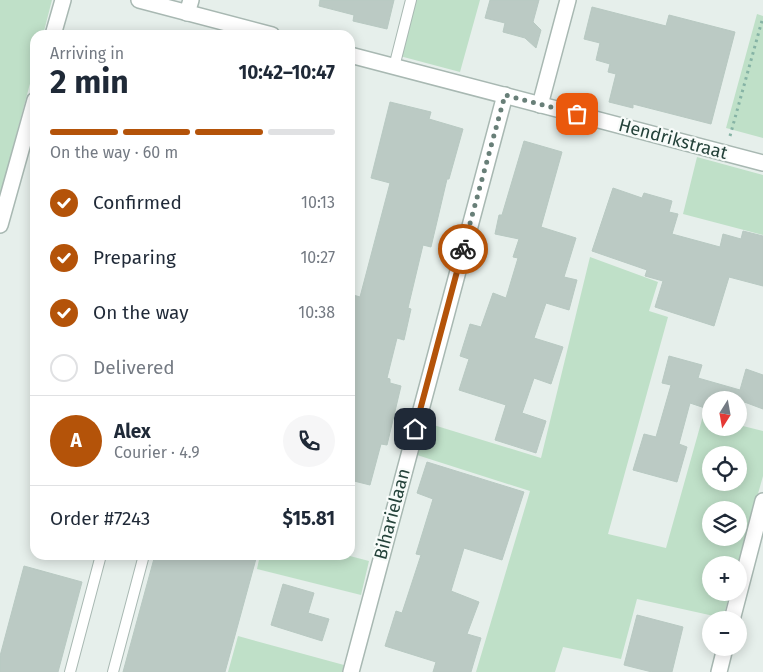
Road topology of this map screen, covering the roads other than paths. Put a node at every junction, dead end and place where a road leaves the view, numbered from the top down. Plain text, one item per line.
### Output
1 (63, 0) edge
2 (139, 0) edge
3 (411, 0) edge
4 (568, 0) edge
5 (189, 6) edge
6 (54, 30) edge
7 (258, 30) edge
8 (355, 57) edge
9 (394, 67) junction
10 (505, 95) junction
11 (540, 105) junction
12 (30, 118) edge
13 (763, 163) edge
14 (0, 225) edge
15 (763, 501) edge
16 (100, 560) edge
17 (143, 560) edge
18 (734, 611) edge
19 (723, 656) edge
20 (70, 672) edge
21 (113, 672) edge
22 (351, 672) edge
23 (719, 672) edge

1 - 6 street
2 - 5 street
3 - 9 lane
4 - 11 street
5 - 7 street
8 - 9 street, Hendrikstraat
9 - 10 street, Hendrikstraat
10 - 11 street, Hendrikstraat
10 - 22 street, Biharielaan
11 - 13 street, Hendrikstraat
12 - 14 street
15 - 18 street
16 - 20 lane
17 - 21 lane
19 - 23 street

